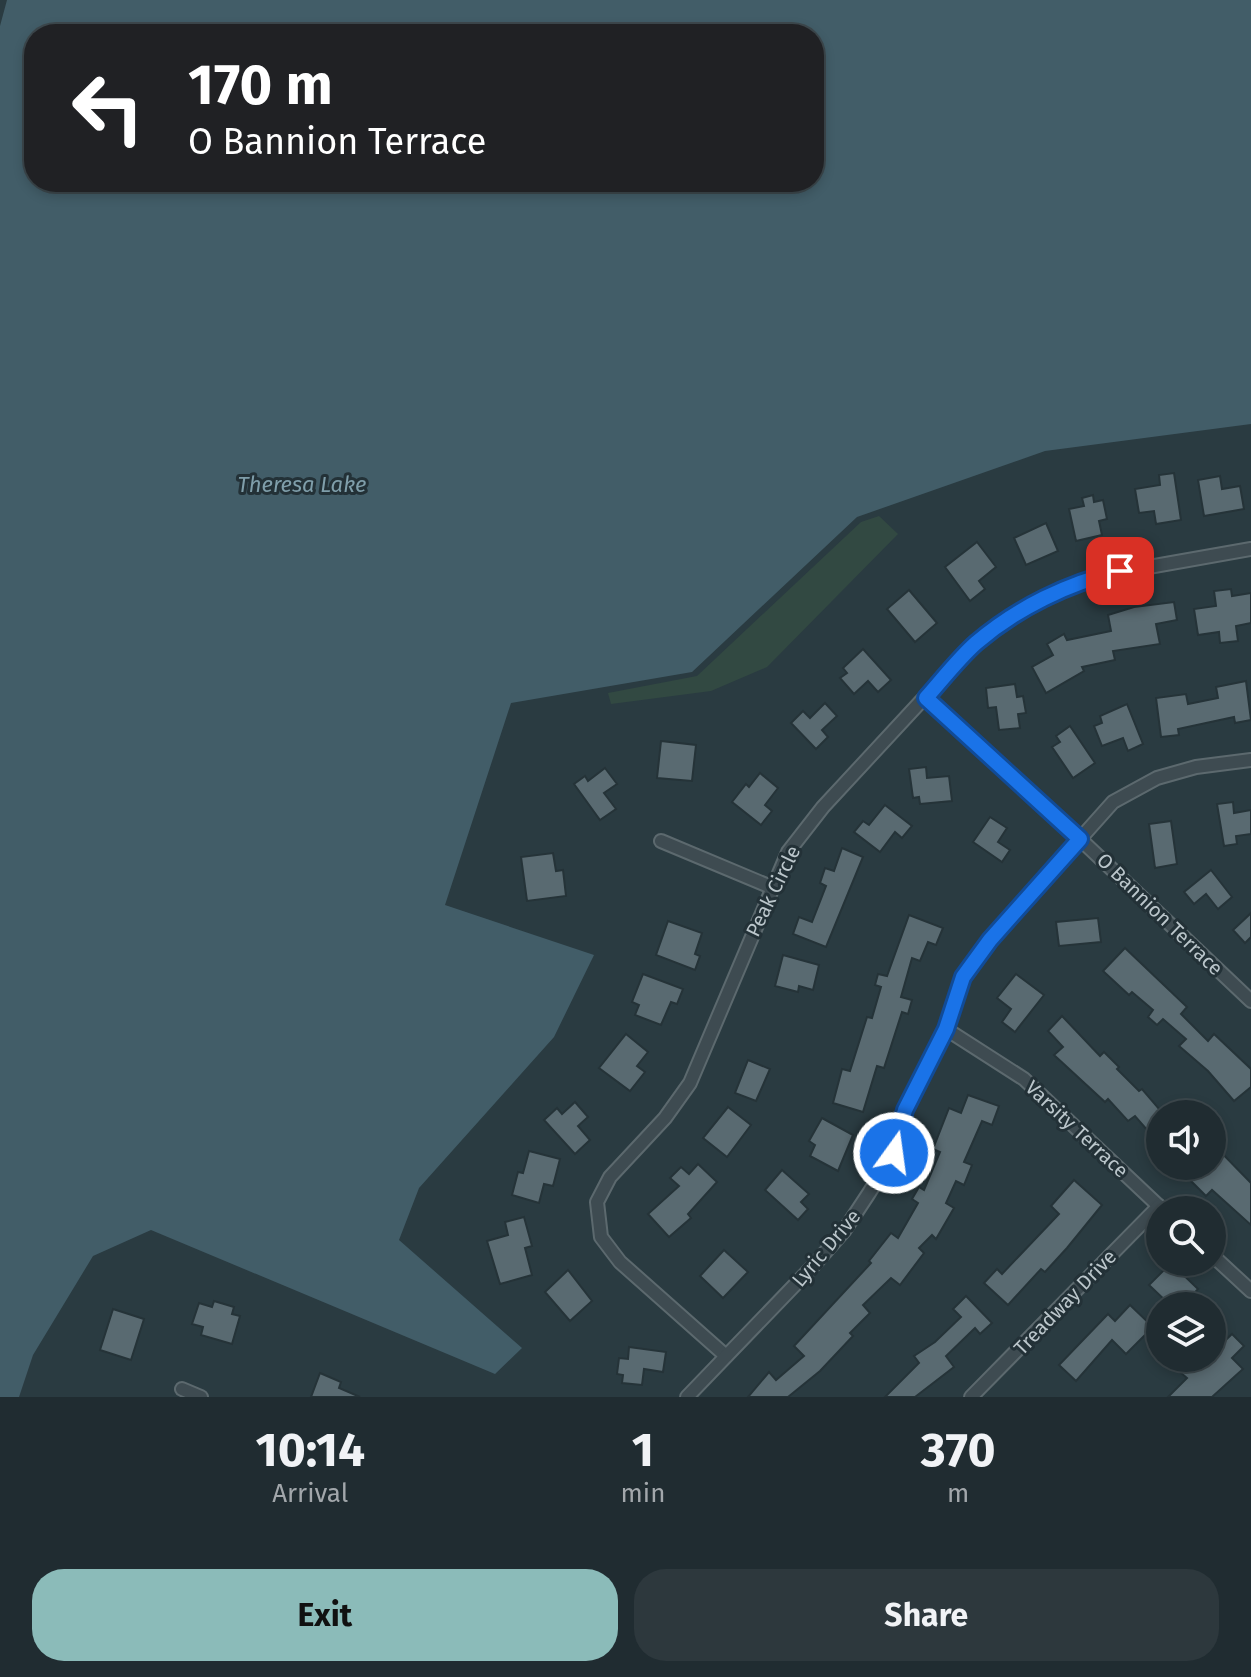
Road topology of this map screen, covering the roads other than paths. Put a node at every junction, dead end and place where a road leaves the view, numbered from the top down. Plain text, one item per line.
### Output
1 (1251, 549) edge
2 (926, 698) junction
3 (1251, 760) edge
4 (1080, 839) junction
5 (661, 841) dead end
6 (771, 887) junction
7 (1251, 1001) edge
8 (946, 1029) junction
9 (1148, 1196) edge
10 (1146, 1223) edge
11 (1226, 1268) edge
12 (1251, 1291) edge
13 (726, 1356) junction
14 (182, 1389) dead end
15 (201, 1397) edge
16 (687, 1397) edge
17 (971, 1397) edge

1 - 2 street, Peak Circle
2 - 4 street, O Bannion Terrace
2 - 6 street, Peak Circle
3 - 4 street, Lyric Drive
4 - 7 street, O Bannion Terrace
4 - 8 street, Lyric Drive
5 - 6 street
6 - 13 street, Peak Circle
8 - 9 street, Varsity Terrace
8 - 13 street, Lyric Drive
10 - 17 street, Treadway Drive
11 - 12 street
13 - 16 street, Lyric Drive
14 - 15 street

